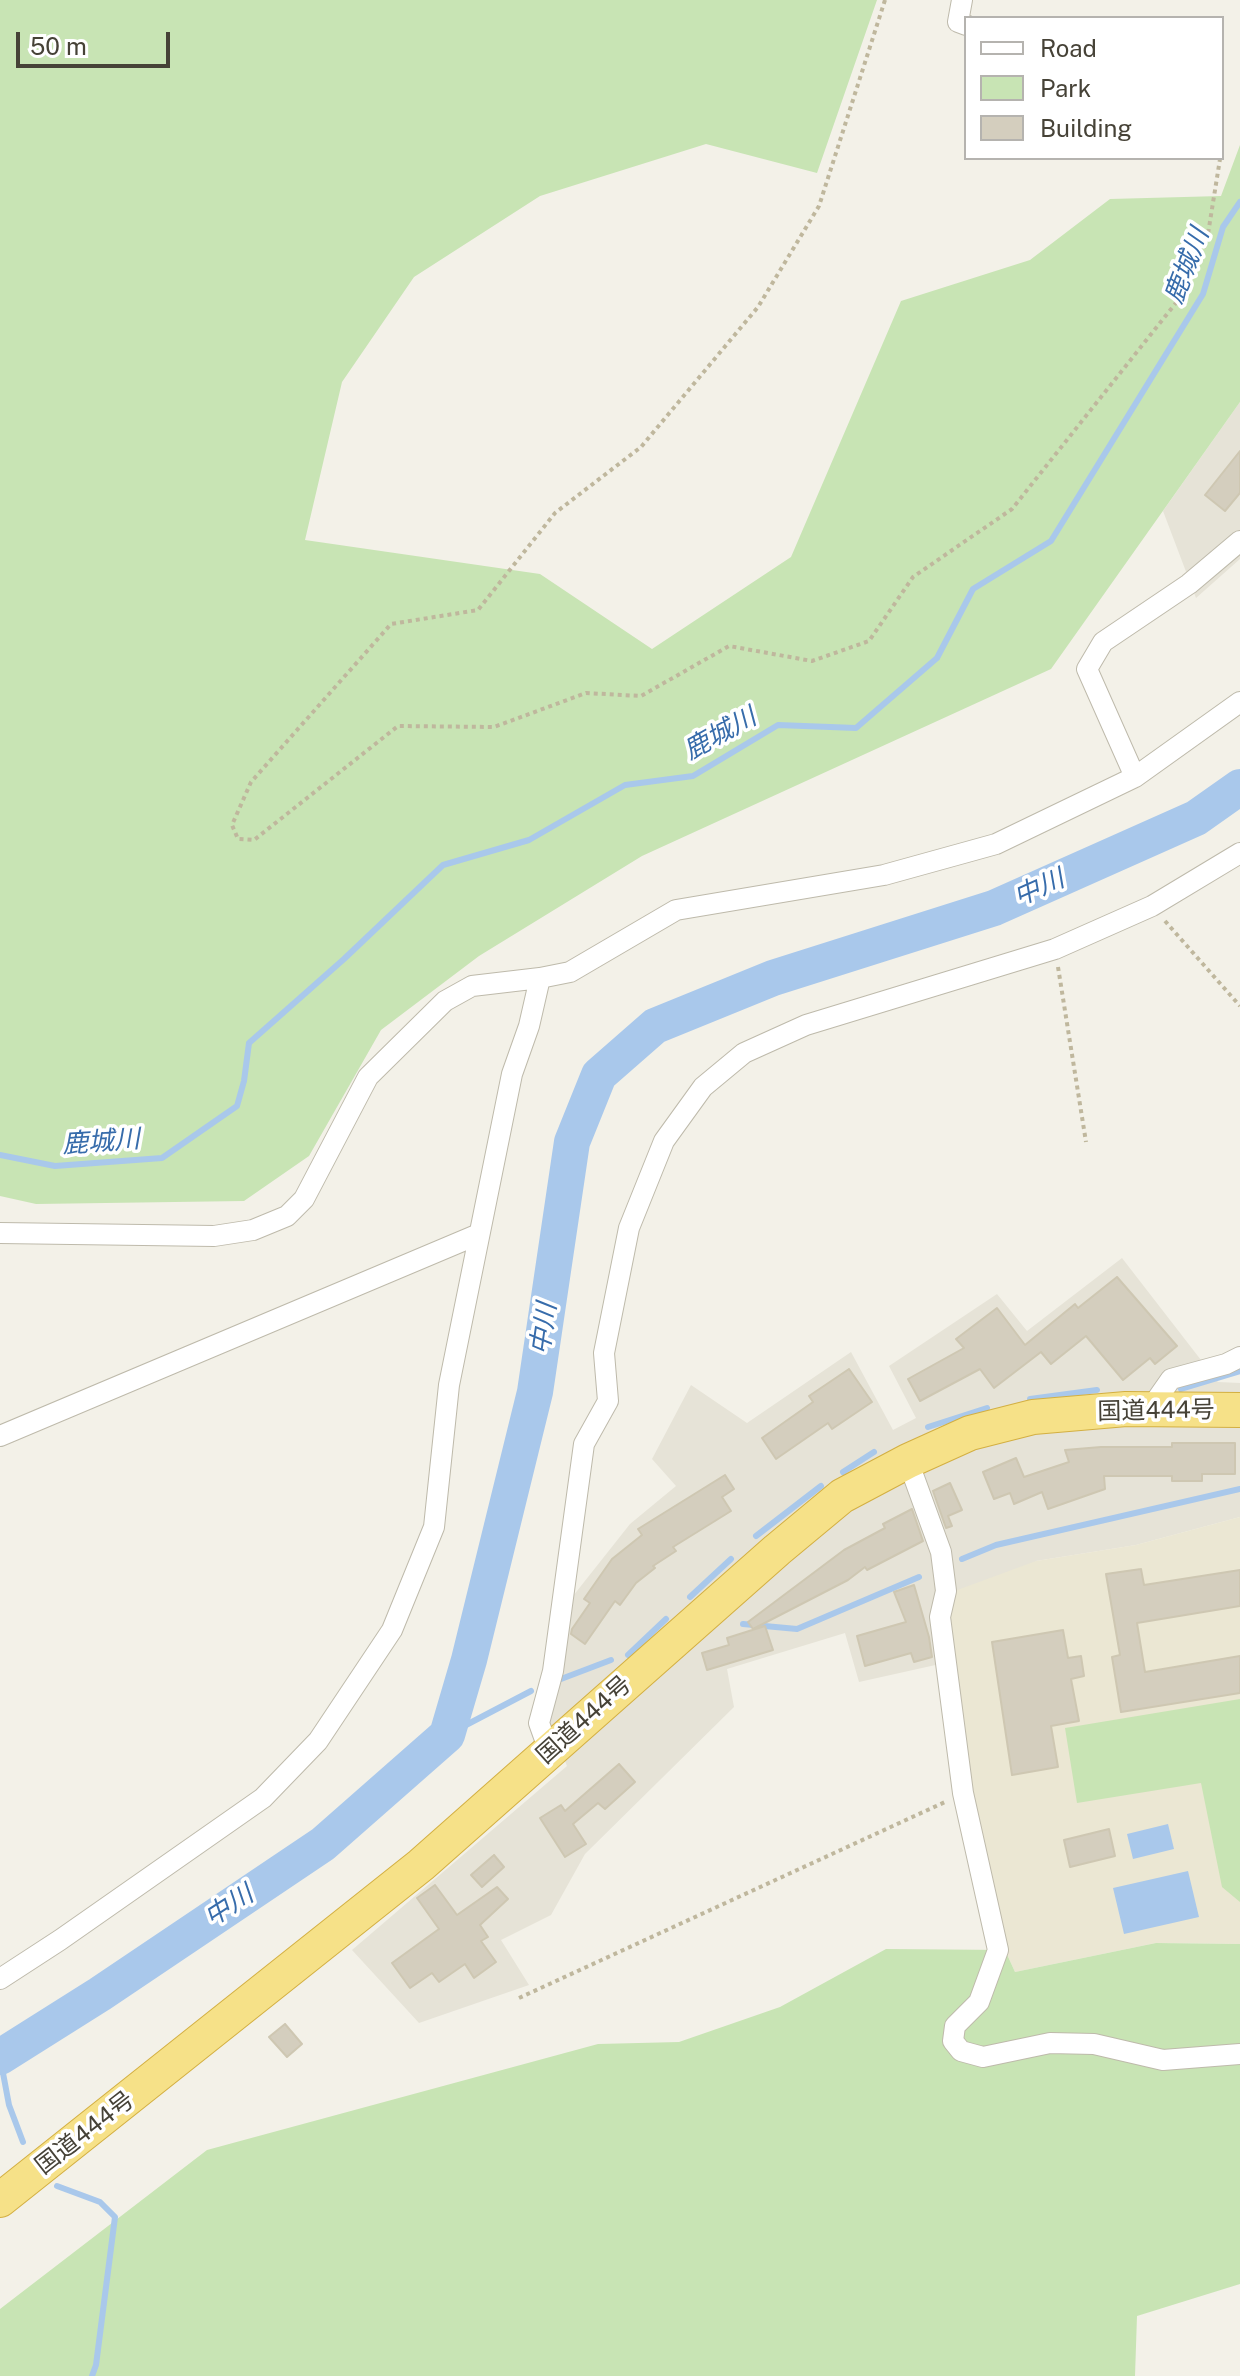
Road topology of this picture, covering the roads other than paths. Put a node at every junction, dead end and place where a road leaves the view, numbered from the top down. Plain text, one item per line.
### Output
1 (962, 0) edge
2 (964, 24) edge
3 (1240, 541) edge
4 (1240, 702) edge
5 (1135, 777) junction
6 (1240, 853) edge
7 (540, 978) junction
8 (0, 1233) edge
9 (479, 1234) junction
10 (1240, 1357) edge
11 (1150, 1409) junction
12 (1240, 1410) edge
13 (0, 1436) edge
14 (908, 1461) junction
15 (549, 1751) junction
16 (0, 1979) edge
17 (1240, 2054) edge
18 (0, 2200) edge

1 - 2 street
3 - 5 street
4 - 5 street
5 - 7 street
6 - 15 street
7 - 8 street
7 - 9 street
9 - 13 street
9 - 16 street
10 - 11 street
11 - 12 highway, 国道444号
11 - 14 highway, 国道444号
14 - 15 highway, 国道444号
14 - 17 street
15 - 18 highway, 国道444号

